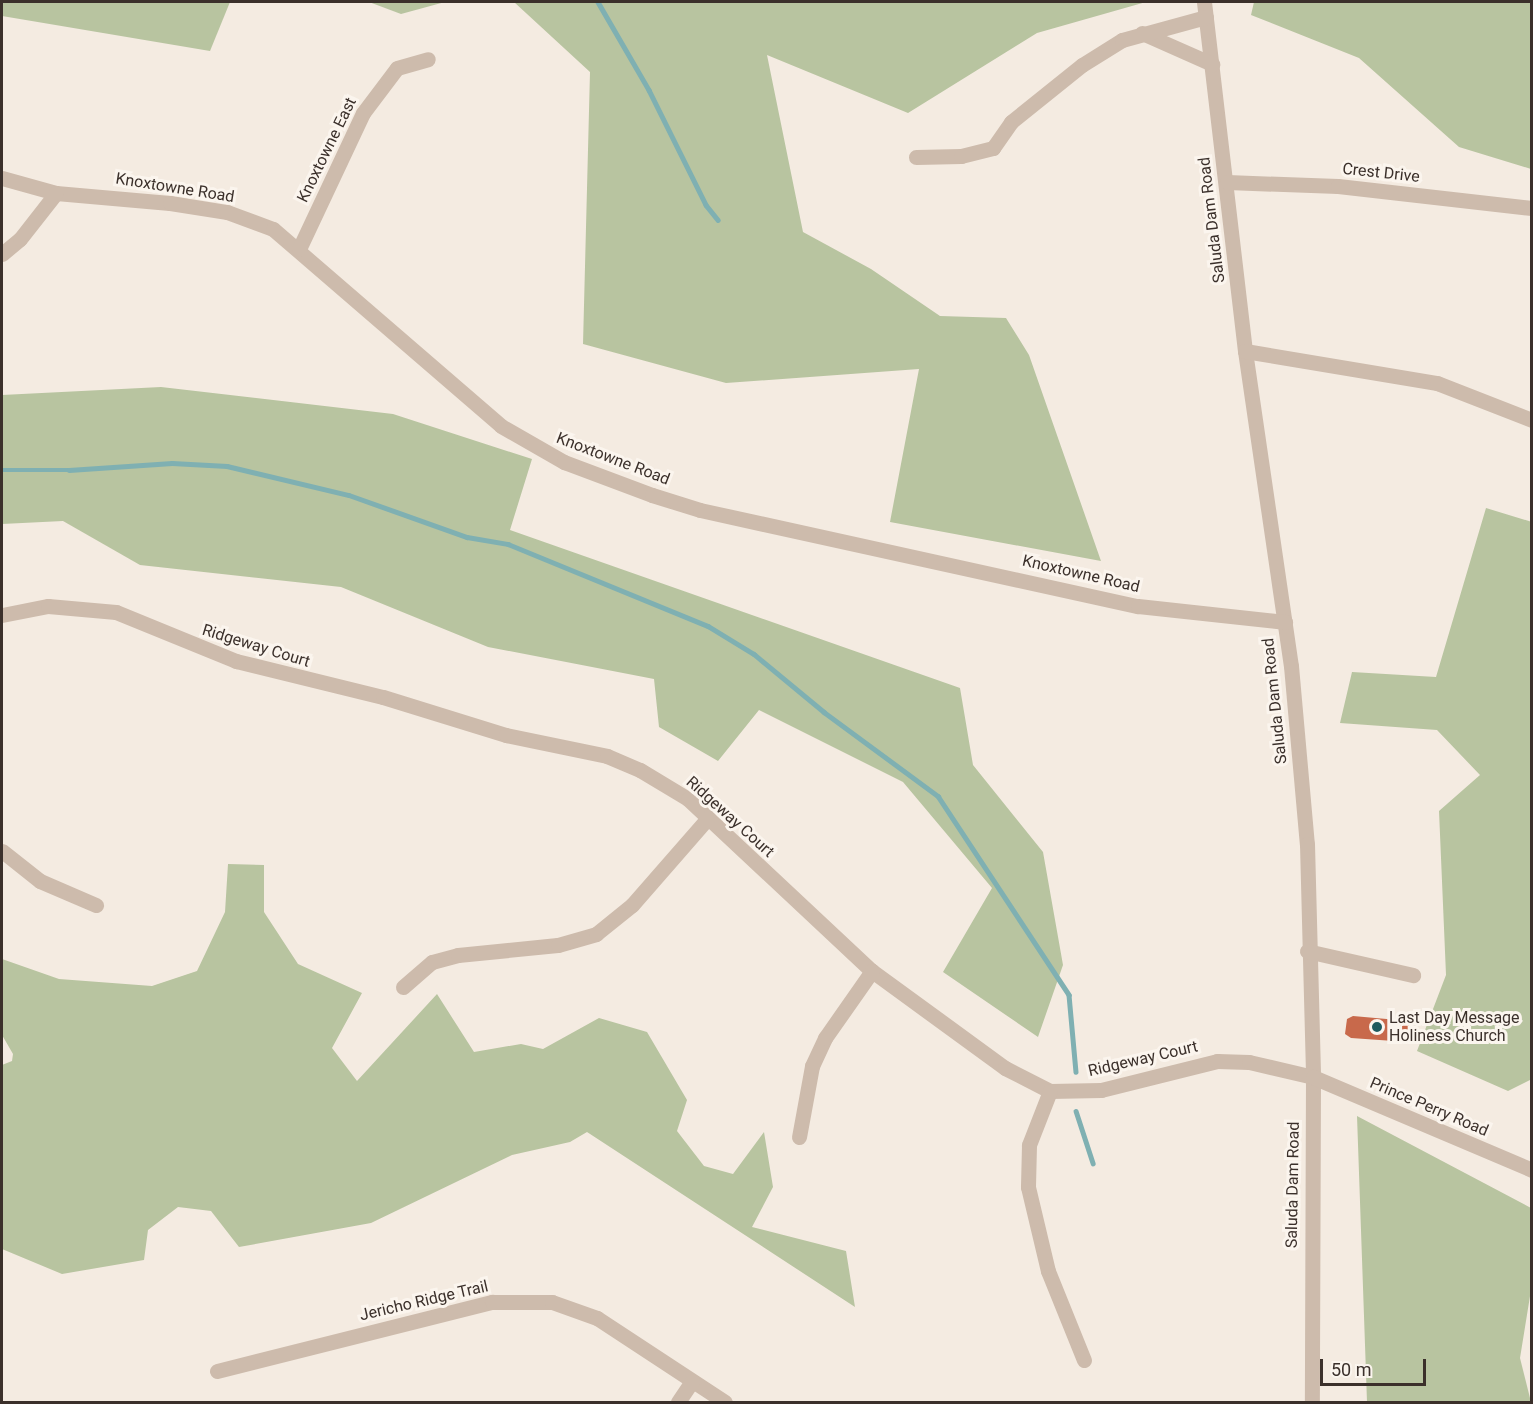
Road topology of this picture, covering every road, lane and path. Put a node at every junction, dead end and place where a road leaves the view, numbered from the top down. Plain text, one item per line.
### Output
1 (1205, 9) edge
2 (1142, 33) junction
3 (428, 59) dead end
4 (1212, 64) junction
5 (916, 157) dead end
6 (2, 178) edge
7 (1227, 182) junction
8 (56, 193) junction
9 (1532, 208) edge
10 (299, 249) junction
11 (2, 254) edge
12 (1245, 351) junction
13 (1532, 420) edge
14 (2, 615) edge
15 (1285, 622) junction
16 (708, 818) junction
17 (2, 851) edge
18 (96, 905) dead end
19 (1307, 951) junction
20 (872, 971) junction
21 (1413, 975) dead end
22 (403, 987) dead end
23 (1313, 1077) junction
24 (1050, 1091) junction
25 (799, 1137) dead end
26 (1532, 1170) edge
27 (1084, 1360) dead end
28 (217, 1371) dead end
29 (692, 1381) junction
30 (678, 1402) edge
31 (725, 1402) edge
32 (1312, 1402) edge

1 - 2 street
1 - 4 street, Saluda Dam Road
2 - 4 street
2 - 5 street
3 - 10 street, Knoxtowne East
4 - 7 street, Saluda Dam Road
6 - 8 street, Knoxtowne Road
7 - 9 street, Crest Drive
7 - 12 street, Saluda Dam Road
8 - 10 street, Knoxtowne Road
8 - 11 street
10 - 15 street, Knoxtowne Road
12 - 13 street
12 - 15 street, Saluda Dam Road
14 - 16 street, Ridgeway Court
15 - 19 street, Saluda Dam Road
16 - 20 street, Ridgeway Court
16 - 22 street
17 - 18 street
19 - 21 street
19 - 23 street, Saluda Dam Road
20 - 24 street, Ridgeway Court
20 - 25 street
23 - 24 street, Ridgeway Court
23 - 26 street, Prince Perry Road
23 - 32 street, Saluda Dam Road
24 - 27 street
28 - 29 street, Jericho Ridge Trail
29 - 30 street
29 - 31 street, Jericho Ridge Trail

